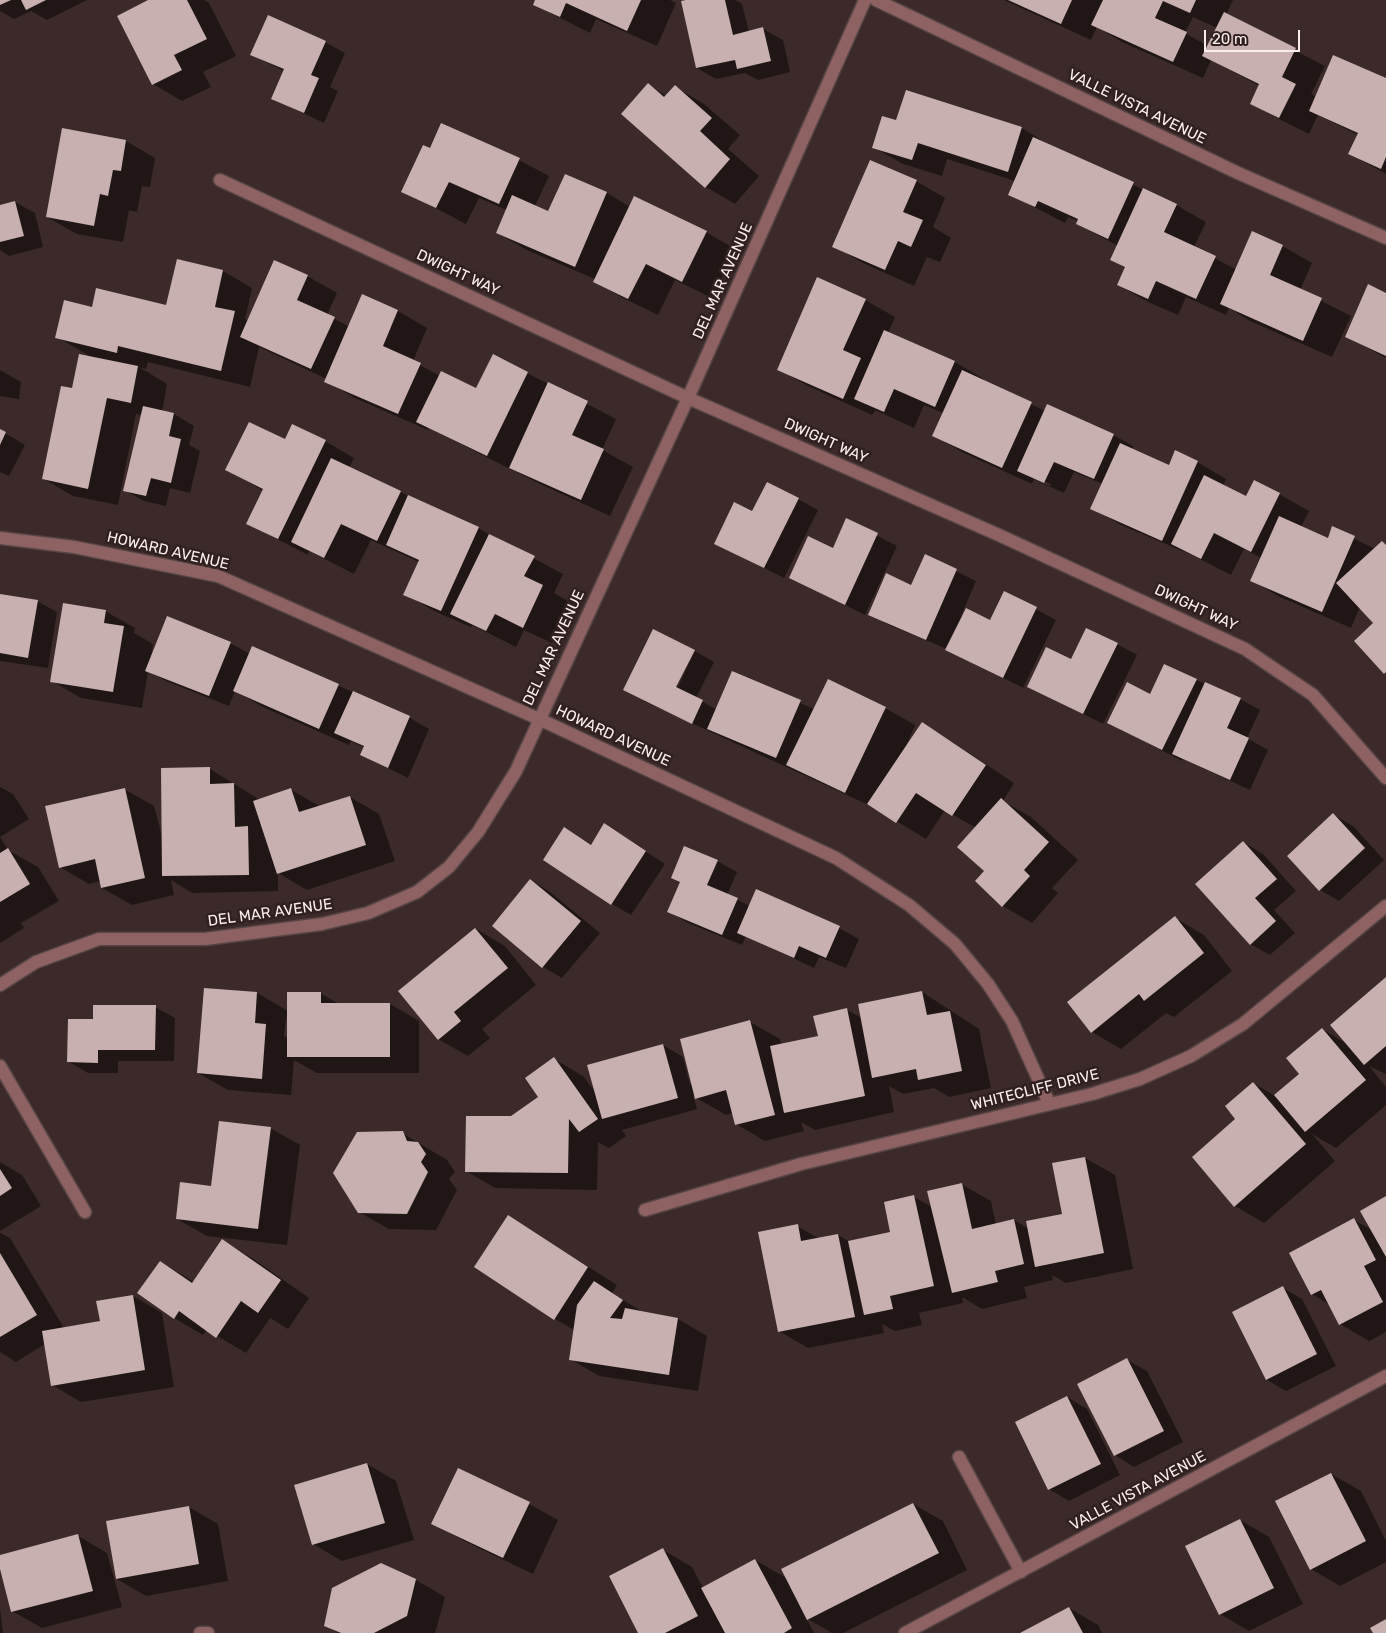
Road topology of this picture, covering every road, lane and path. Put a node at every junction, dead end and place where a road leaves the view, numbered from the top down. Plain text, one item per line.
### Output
1 (865, 0) edge
2 (876, 0) edge
3 (220, 180) dead end
4 (1386, 238) edge
5 (688, 398) junction
6 (0, 538) edge
7 (539, 719) junction
8 (1386, 778) edge
9 (1386, 906) edge
10 (0, 986) edge
11 (0, 1066) edge
12 (1049, 1103) junction
13 (645, 1210) dead end
14 (85, 1212) dead end
15 (1386, 1376) edge
16 (959, 1457) dead end
17 (1021, 1572) junction
18 (200, 1633) edge
19 (208, 1633) edge
20 (905, 1633) edge

1 - 5 street, DEL MAR AVENUE
2 - 4 street, VALLE VISTA AVENUE
3 - 5 street, DWIGHT WAY
5 - 7 street, DEL MAR AVENUE
5 - 8 street, DWIGHT WAY
6 - 7 street, HOWARD AVENUE
7 - 10 street, DEL MAR AVENUE
7 - 12 street, HOWARD AVENUE
9 - 12 street, WHITECLIFF DRIVE
11 - 14 street
12 - 13 street, WHITECLIFF DRIVE
15 - 17 street, VALLE VISTA AVENUE
16 - 17 street
17 - 20 street, VALLE VISTA AVENUE
18 - 19 street

